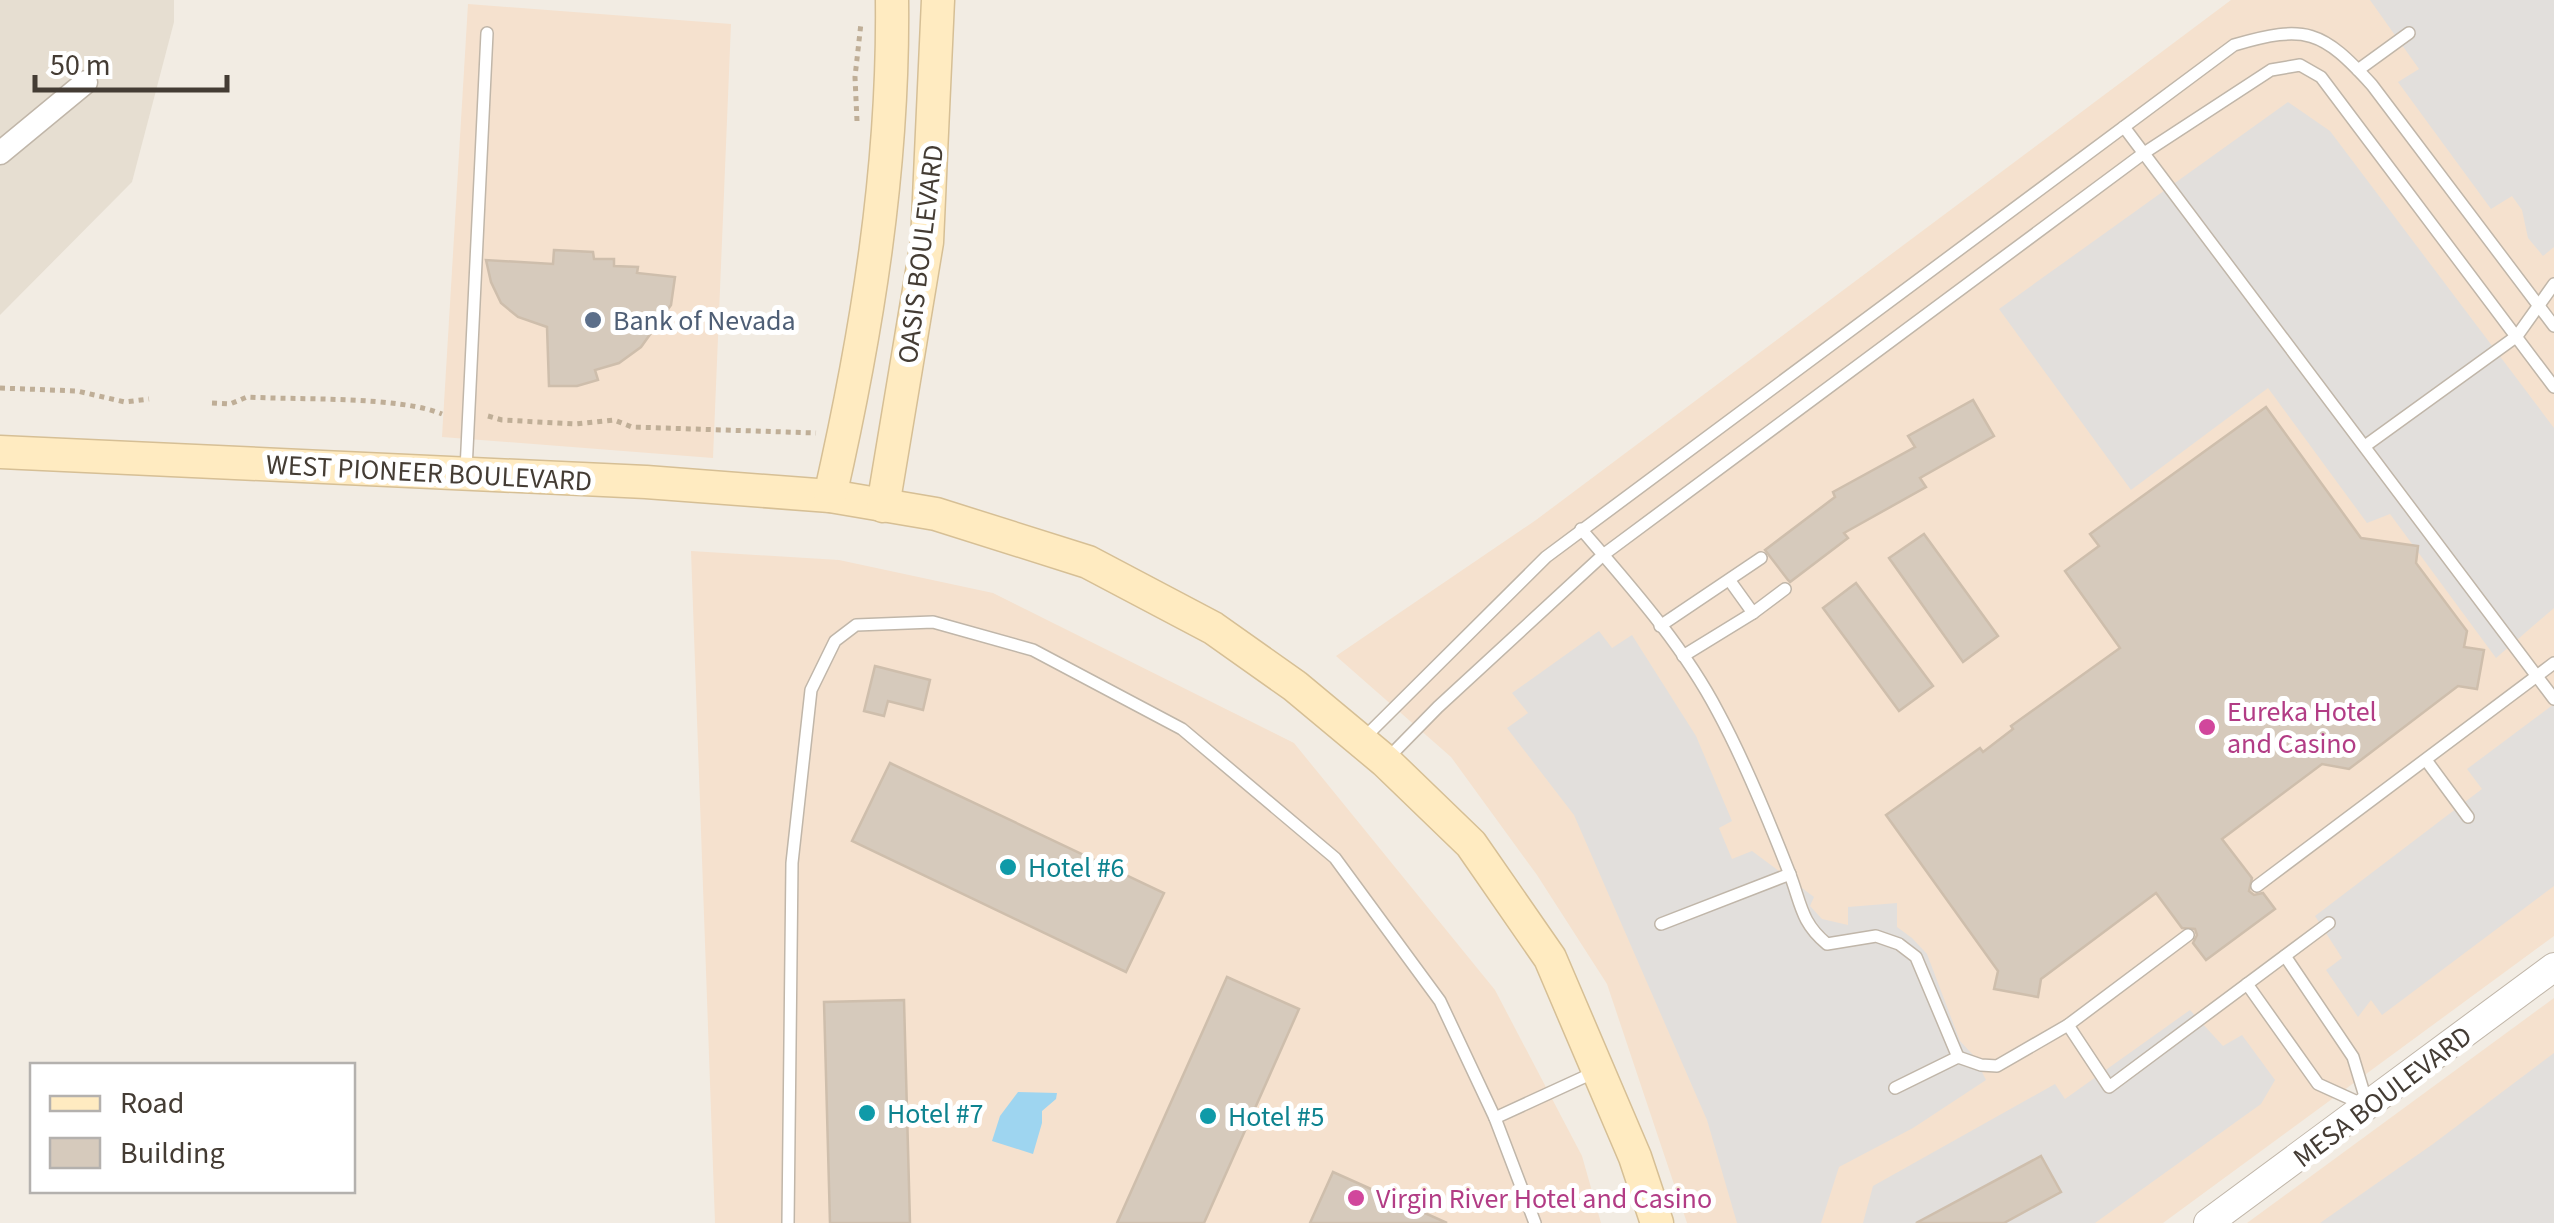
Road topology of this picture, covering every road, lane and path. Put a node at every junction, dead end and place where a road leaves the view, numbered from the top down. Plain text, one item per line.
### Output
1 (892, 0) edge
2 (938, 0) edge
3 (863, 16) dead end
4 (488, 33) dead end
5 (2409, 33) dead end
6 (2358, 70) junction
7 (86, 82) dead end
8 (2124, 127) junction
9 (858, 134) dead end
10 (0, 152) edge
11 (2144, 153) junction
12 (2554, 284) edge
13 (2538, 304) junction
14 (2554, 326) edge
15 (2516, 336) junction
16 (2554, 386) edge
17 (0, 388) edge
18 (149, 399) dead end
19 (212, 403) dead end
20 (442, 414) dead end
21 (488, 416) dead end
22 (821, 434) dead end
23 (2365, 446) junction
24 (0, 452) edge
25 (466, 474) junction
26 (857, 501) junction
27 (1581, 529) junction
28 (1603, 555) junction
29 (1761, 558) dead end
30 (1730, 581) junction
31 (1785, 589) dead end
32 (1753, 614) junction
33 (1660, 626) junction
34 (1684, 656) junction
35 (2554, 664) edge
36 (2537, 676) junction
37 (2554, 699) edge
38 (1373, 751) junction
39 (2426, 760) junction
40 (2468, 817) dead end
41 (1790, 874) junction
42 (2258, 886) dead end
43 (2329, 923) dead end
44 (1661, 924) dead end
45 (2188, 935) dead end
46 (2285, 956) junction
47 (2554, 967) edge
48 (2247, 984) junction
49 (2068, 1025) junction
50 (1958, 1057) junction
51 (1599, 1071) junction
52 (1896, 1088) dead end
53 (2368, 1108) junction
54 (1495, 1118) junction
55 (788, 1223) edge
56 (1535, 1223) edge
57 (1656, 1223) edge
58 (2208, 1223) edge

1 - 26 main road, OASIS BOULEVARD
2 - 26 main road, OASIS BOULEVARD
3 - 9 path
4 - 25 lane
5 - 6 lane
6 - 8 lane
6 - 13 lane
7 - 10 street
8 - 11 lane
8 - 27 lane
11 - 15 lane
11 - 23 lane
11 - 28 lane
12 - 13 lane
13 - 14 lane
13 - 15 lane
15 - 16 lane
15 - 23 lane
17 - 18 path
19 - 20 path
21 - 22 path
23 - 36 lane
24 - 25 main road, WEST PIONEER BOULEVARD
25 - 26 main road, WEST PIONEER BOULEVARD
26 - 38 main road, WEST PIONEER BOULEVARD
27 - 28 lane
27 - 38 lane
28 - 33 lane
28 - 38 lane
29 - 30 lane
30 - 32 lane
30 - 33 lane
31 - 32 lane
32 - 34 lane
33 - 34 lane
34 - 41 lane
35 - 36 lane
36 - 37 lane
36 - 39 lane
38 - 51 main road, WEST PIONEER BOULEVARD
39 - 40 lane
39 - 42 lane
41 - 44 lane
41 - 50 lane
43 - 46 lane
45 - 49 lane
46 - 48 lane
46 - 53 lane
47 - 53 street, MESA BOULEVARD
48 - 49 lane
48 - 53 lane
49 - 50 lane
50 - 52 lane
51 - 54 lane
51 - 57 main road, WEST PIONEER BOULEVARD
53 - 58 street, MESA BOULEVARD
54 - 55 lane
54 - 56 lane

